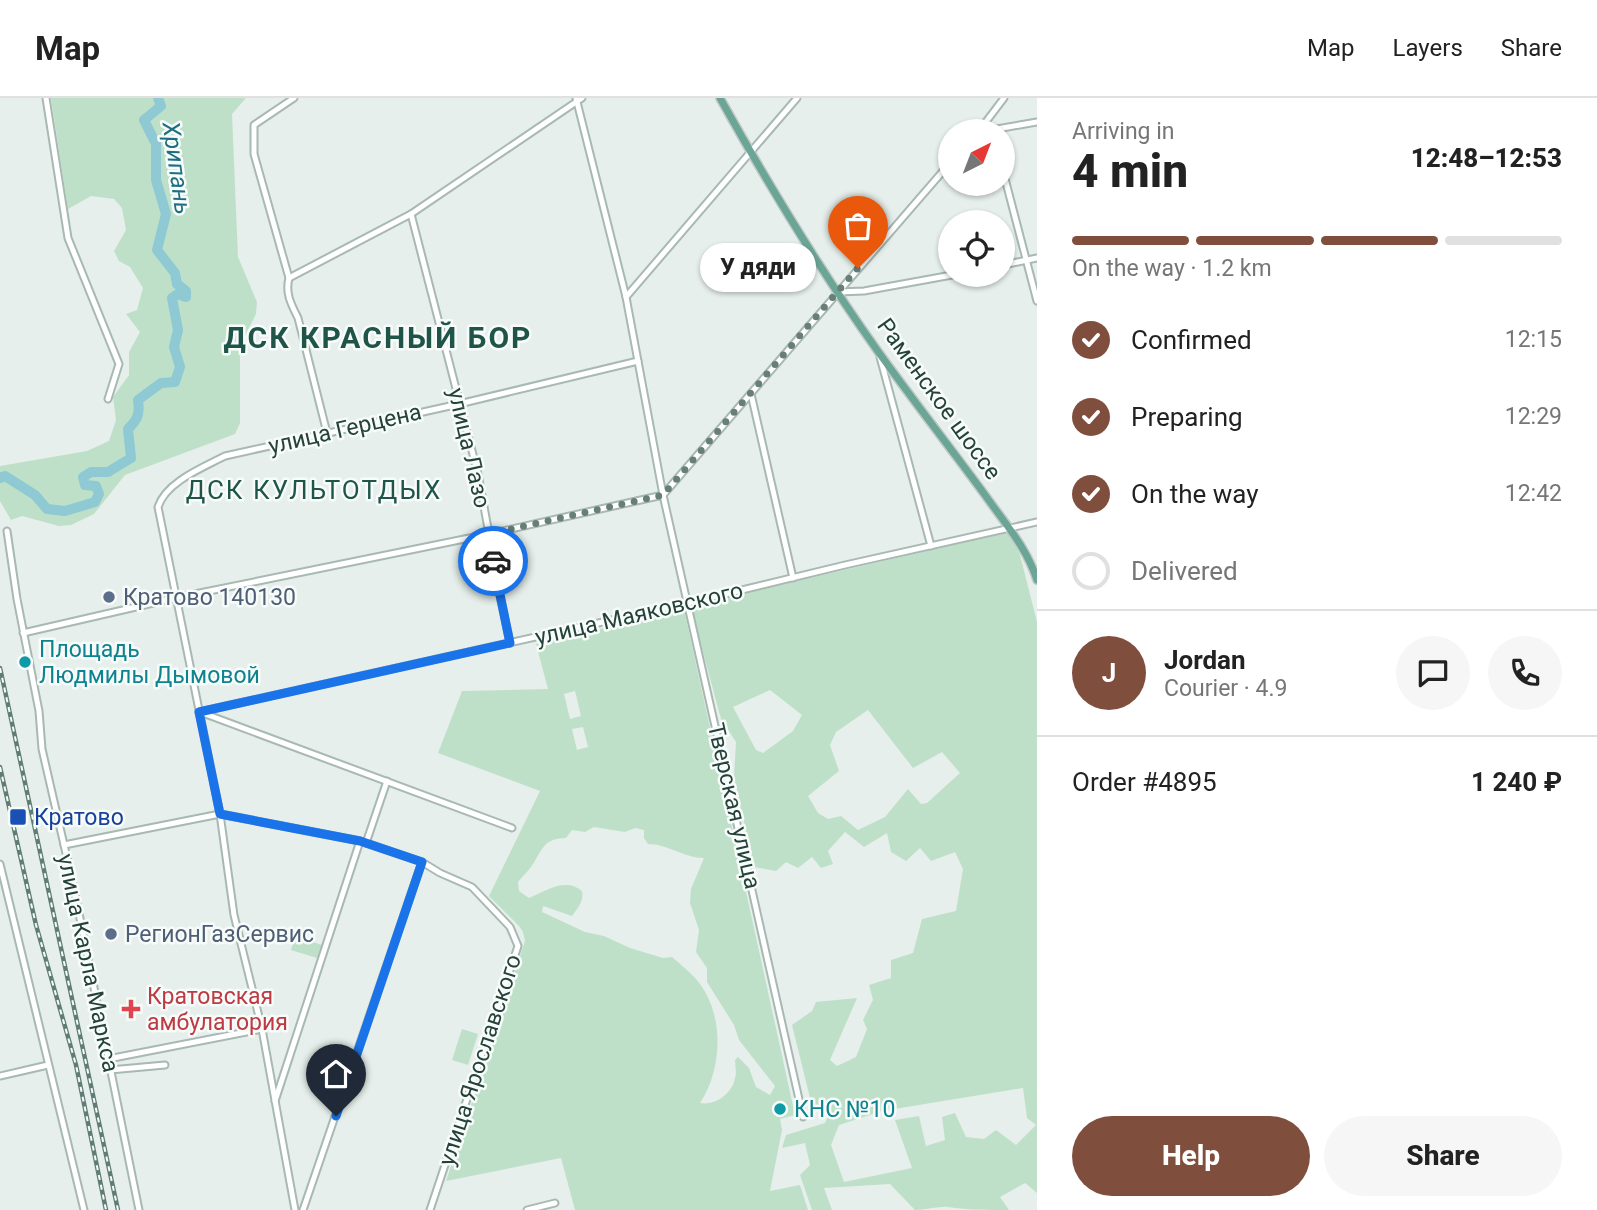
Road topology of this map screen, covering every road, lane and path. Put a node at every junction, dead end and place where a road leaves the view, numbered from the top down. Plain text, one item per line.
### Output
1 (46, 98) edge
2 (294, 98) edge
3 (720, 98) edge
4 (797, 98) edge
5 (1004, 98) edge
6 (578, 99) edge
7 (990, 119) edge
8 (1037, 122) edge
9 (1015, 126) edge
10 (750, 152) junction
11 (938, 177) edge
12 (1010, 196) edge
13 (411, 214) junction
14 (1037, 258) edge
15 (1028, 260) junction
16 (1015, 263) edge
17 (289, 278) junction
18 (938, 278) edge
19 (838, 292) junction
20 (626, 297) junction
21 (1037, 301) edge
22 (878, 351) junction
23 (638, 361) junction
24 (751, 394) junction
25 (108, 399) dead end
26 (459, 404) junction
27 (327, 433) junction
28 (663, 495) junction
29 (1037, 523) edge
30 (1010, 528) junction
31 (6, 531) dead end
32 (489, 534) junction
33 (931, 546) junction
34 (793, 578) junction
35 (1037, 580) edge
36 (175, 598) junction
37 (688, 603) junction
38 (23, 633) junction
39 (510, 643) junction
40 (199, 712) junction
41 (387, 781) junction
42 (220, 814) junction
43 (512, 828) dead end
44 (363, 842) junction
45 (64, 845) junction
46 (422, 862) junction
47 (0, 864) edge
48 (262, 1029) junction
49 (108, 1059) junction
50 (48, 1065) junction
51 (165, 1065) dead end
52 (110, 1070) junction
53 (0, 1076) edge
54 (275, 1102) junction
55 (803, 1117) dead end
56 (555, 1203) dead end
57 (84, 1210) edge
58 (139, 1210) edge
59 (295, 1210) edge
60 (303, 1210) edge
61 (430, 1210) edge
62 (527, 1210) edge

1 - 25 street
2 - 17 street
3 - 10 main road, Раменское шоссе
4 - 10 street
5 - 7 street
6 - 13 street
6 - 20 street, Тверская улица
8 - 9 street
10 - 19 main road, Раменское шоссе
10 - 20 street
11 - 19 street
12 - 15 street
13 - 17 street
13 - 26 street, улица Лазо
14 - 15 street
15 - 16 street
15 - 21 street
17 - 27 street
18 - 19 street
19 - 22 main road, Раменское шоссе
19 - 24 street
20 - 23 street, Тверская улица
22 - 30 main road, Раменское шоссе
22 - 33 street
23 - 26 street, улица Герцена
23 - 28 street, Тверская улица
24 - 28 street
24 - 34 street
26 - 27 street, улица Герцена
26 - 32 street, улица Лазо
27 - 36 street, улица Герцена
28 - 32 street
28 - 37 street, Тверская улица
29 - 30 street, улица Маяковского
30 - 33 street, улица Маяковского
30 - 35 main road, Раменское шоссе
31 - 38 street, улица Карла Маркса
32 - 36 street
32 - 39 street, улица Лазо
33 - 34 street, улица Маяковского
34 - 37 street, улица Маяковского
36 - 38 street
36 - 40 street
37 - 39 street, улица Маяковского
37 - 55 street, Тверская улица
38 - 45 street, улица Карла Маркса
39 - 40 street, улица Маяковского
40 - 41 street
40 - 42 street
41 - 43 street
41 - 44 street
42 - 44 street, улица Ярославского
42 - 45 street, улица Ярославского
42 - 48 street
44 - 46 street, улица Ярославского
44 - 54 street
45 - 49 street, улица Карла Маркса
46 - 60 street
46 - 61 street, улица Ярославского
47 - 50 street
48 - 49 street
48 - 54 street
49 - 52 street, улица Карла Маркса
50 - 53 street
50 - 57 street
51 - 52 street
52 - 58 street, улица Карла Маркса
54 - 59 street
56 - 62 street

